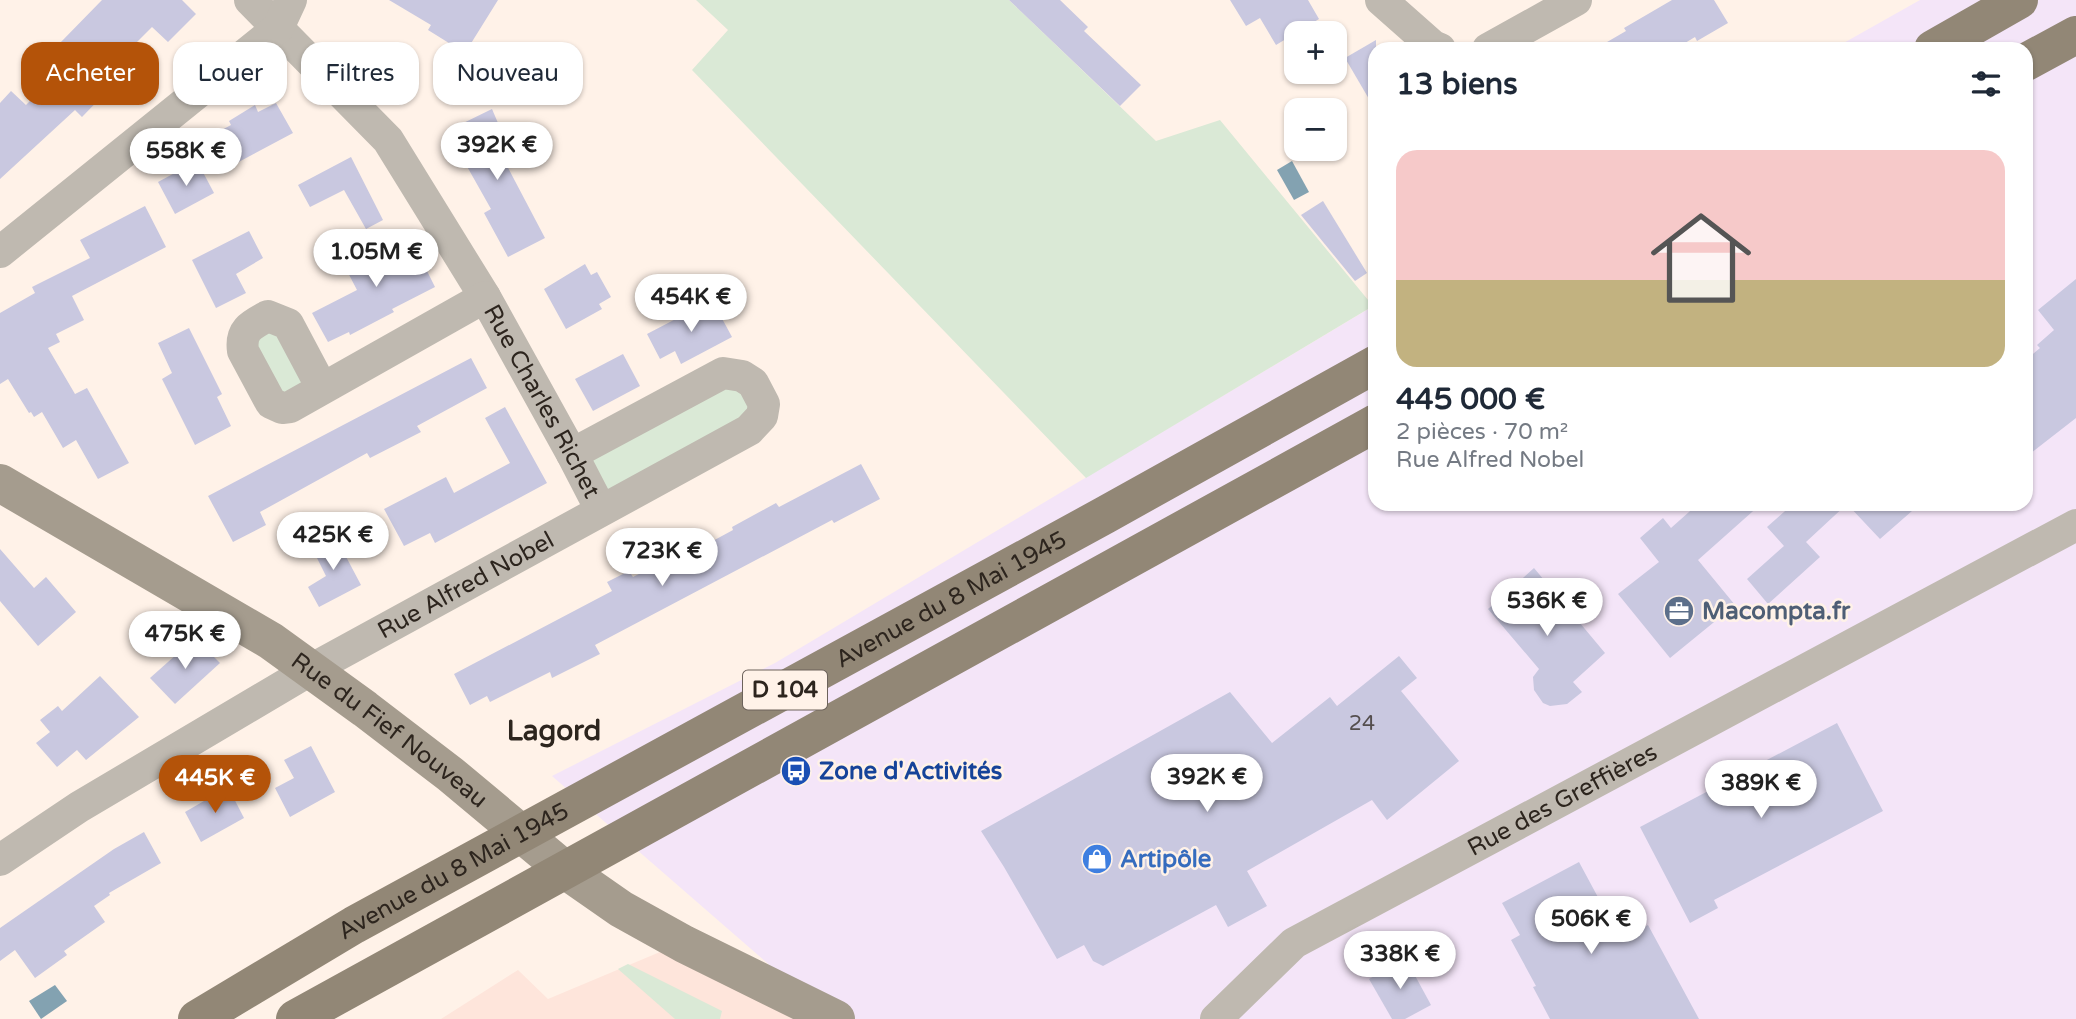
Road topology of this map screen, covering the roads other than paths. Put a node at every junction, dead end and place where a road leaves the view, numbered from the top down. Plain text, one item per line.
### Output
1 (250, 0) edge
2 (1381, 0) edge
3 (1576, 0) edge
4 (2019, 0) edge
5 (284, 14) edge
6 (2076, 35) edge
7 (1428, 42) edge
8 (1501, 42) edge
9 (1945, 42) edge
10 (2033, 58) edge
11 (0, 252) edge
12 (485, 297) junction
13 (1368, 367) edge
14 (322, 388) dead end
15 (1368, 427) edge
16 (572, 454) junction
17 (0, 483) edge
18 (601, 510) junction
19 (2076, 525) edge
20 (312, 669) junction
21 (522, 835) junction
22 (0, 860) edge
23 (565, 870) junction
24 (197, 1019) edge
25 (295, 1019) edge
26 (836, 1019) edge
27 (1216, 1019) edge

1 - 5 street, Rue Charles Richet
2 - 7 street
3 - 8 street
4 - 9 main road
5 - 11 street
5 - 12 street, Rue Charles Richet
6 - 10 main road
12 - 14 street
12 - 16 street, Rue Charles Richet
13 - 21 main road, Avenue du 8 Mai 1945 / D 104
15 - 23 main road, Avenue du 8 Mai 1945 / D 104
16 - 18 street, Rue Charles Richet
16 - 18 street, Rue Alfred Nobel
17 - 20 street, Rue du Fief Nouveau
18 - 20 street, Rue Alfred Nobel
19 - 27 street, Rue des Greffières
20 - 21 street, Rue du Fief Nouveau
20 - 22 street, Rue Alfred Nobel
21 - 23 street, Rue du Fief Nouveau
21 - 24 main road, Avenue du 8 Mai 1945 / D 104
23 - 25 main road, Avenue du 8 Mai 1945 / D 104
23 - 26 street, Rue du Fief Nouveau

